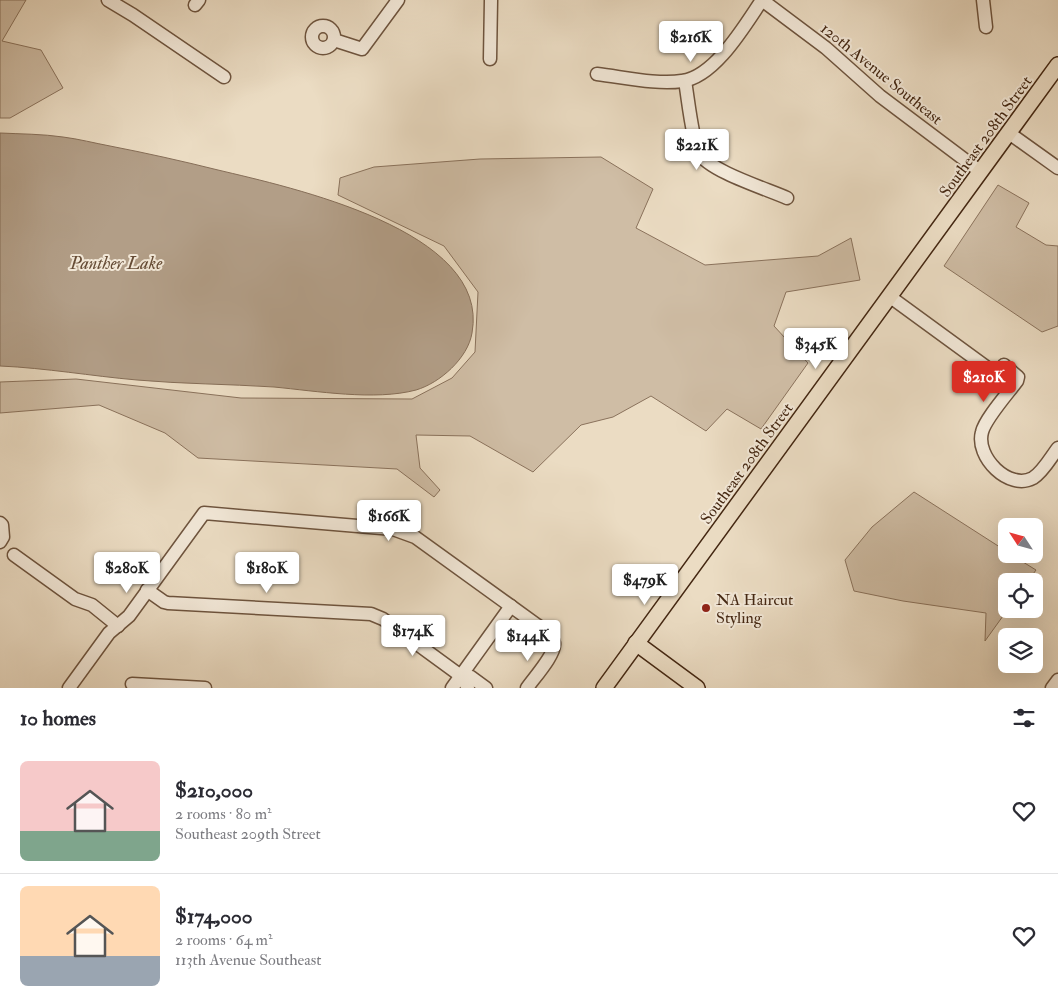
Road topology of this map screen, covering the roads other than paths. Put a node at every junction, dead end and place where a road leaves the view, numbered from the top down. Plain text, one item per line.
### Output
1 (108, 0) edge
2 (398, 0) edge
3 (491, 0) edge
4 (762, 0) edge
5 (983, 0) edge
6 (986, 27) dead end
7 (334, 40) dead end
8 (490, 60) dead end
9 (1058, 65) edge
10 (597, 74) dead end
11 (224, 77) dead end
12 (684, 81) junction
13 (1009, 133) junction
14 (1058, 168) edge
15 (981, 172) junction
16 (787, 198) dead end
17 (889, 296) junction
18 (1004, 365) dead end
19 (989, 369) dead end
20 (1058, 448) edge
21 (0, 523) edge
22 (0, 542) edge
23 (14, 555) dead end
24 (147, 590) junction
25 (511, 606) junction
26 (118, 626) junction
27 (636, 643) junction
28 (461, 676) junction
29 (1058, 680) edge
30 (132, 684) dead end
31 (69, 688) edge
32 (205, 688) edge
33 (452, 688) edge
34 (468, 688) edge
35 (486, 688) edge
36 (527, 688) edge
37 (604, 688) edge
38 (697, 688) edge
39 (1052, 688) edge

1 - 11 street
2 - 7 street
3 - 8 street
4 - 12 street
4 - 15 street, 120th Avenue Southeast
5 - 6 street
9 - 13 main road, Southeast 208th Street
10 - 12 street
12 - 16 street
13 - 14 street
13 - 15 main road, Southeast 208th Street
15 - 17 main road, Southeast 208th Street
17 - 19 street
17 - 27 main road, Southeast 208th Street
18 - 20 street
21 - 22 street
23 - 26 street
24 - 25 street
24 - 26 street
24 - 28 street
25 - 28 street
25 - 36 street
26 - 31 street
27 - 37 main road, Southeast 208th Street
27 - 38 main road
28 - 33 street
28 - 34 street
28 - 35 street
29 - 39 street
30 - 32 street

